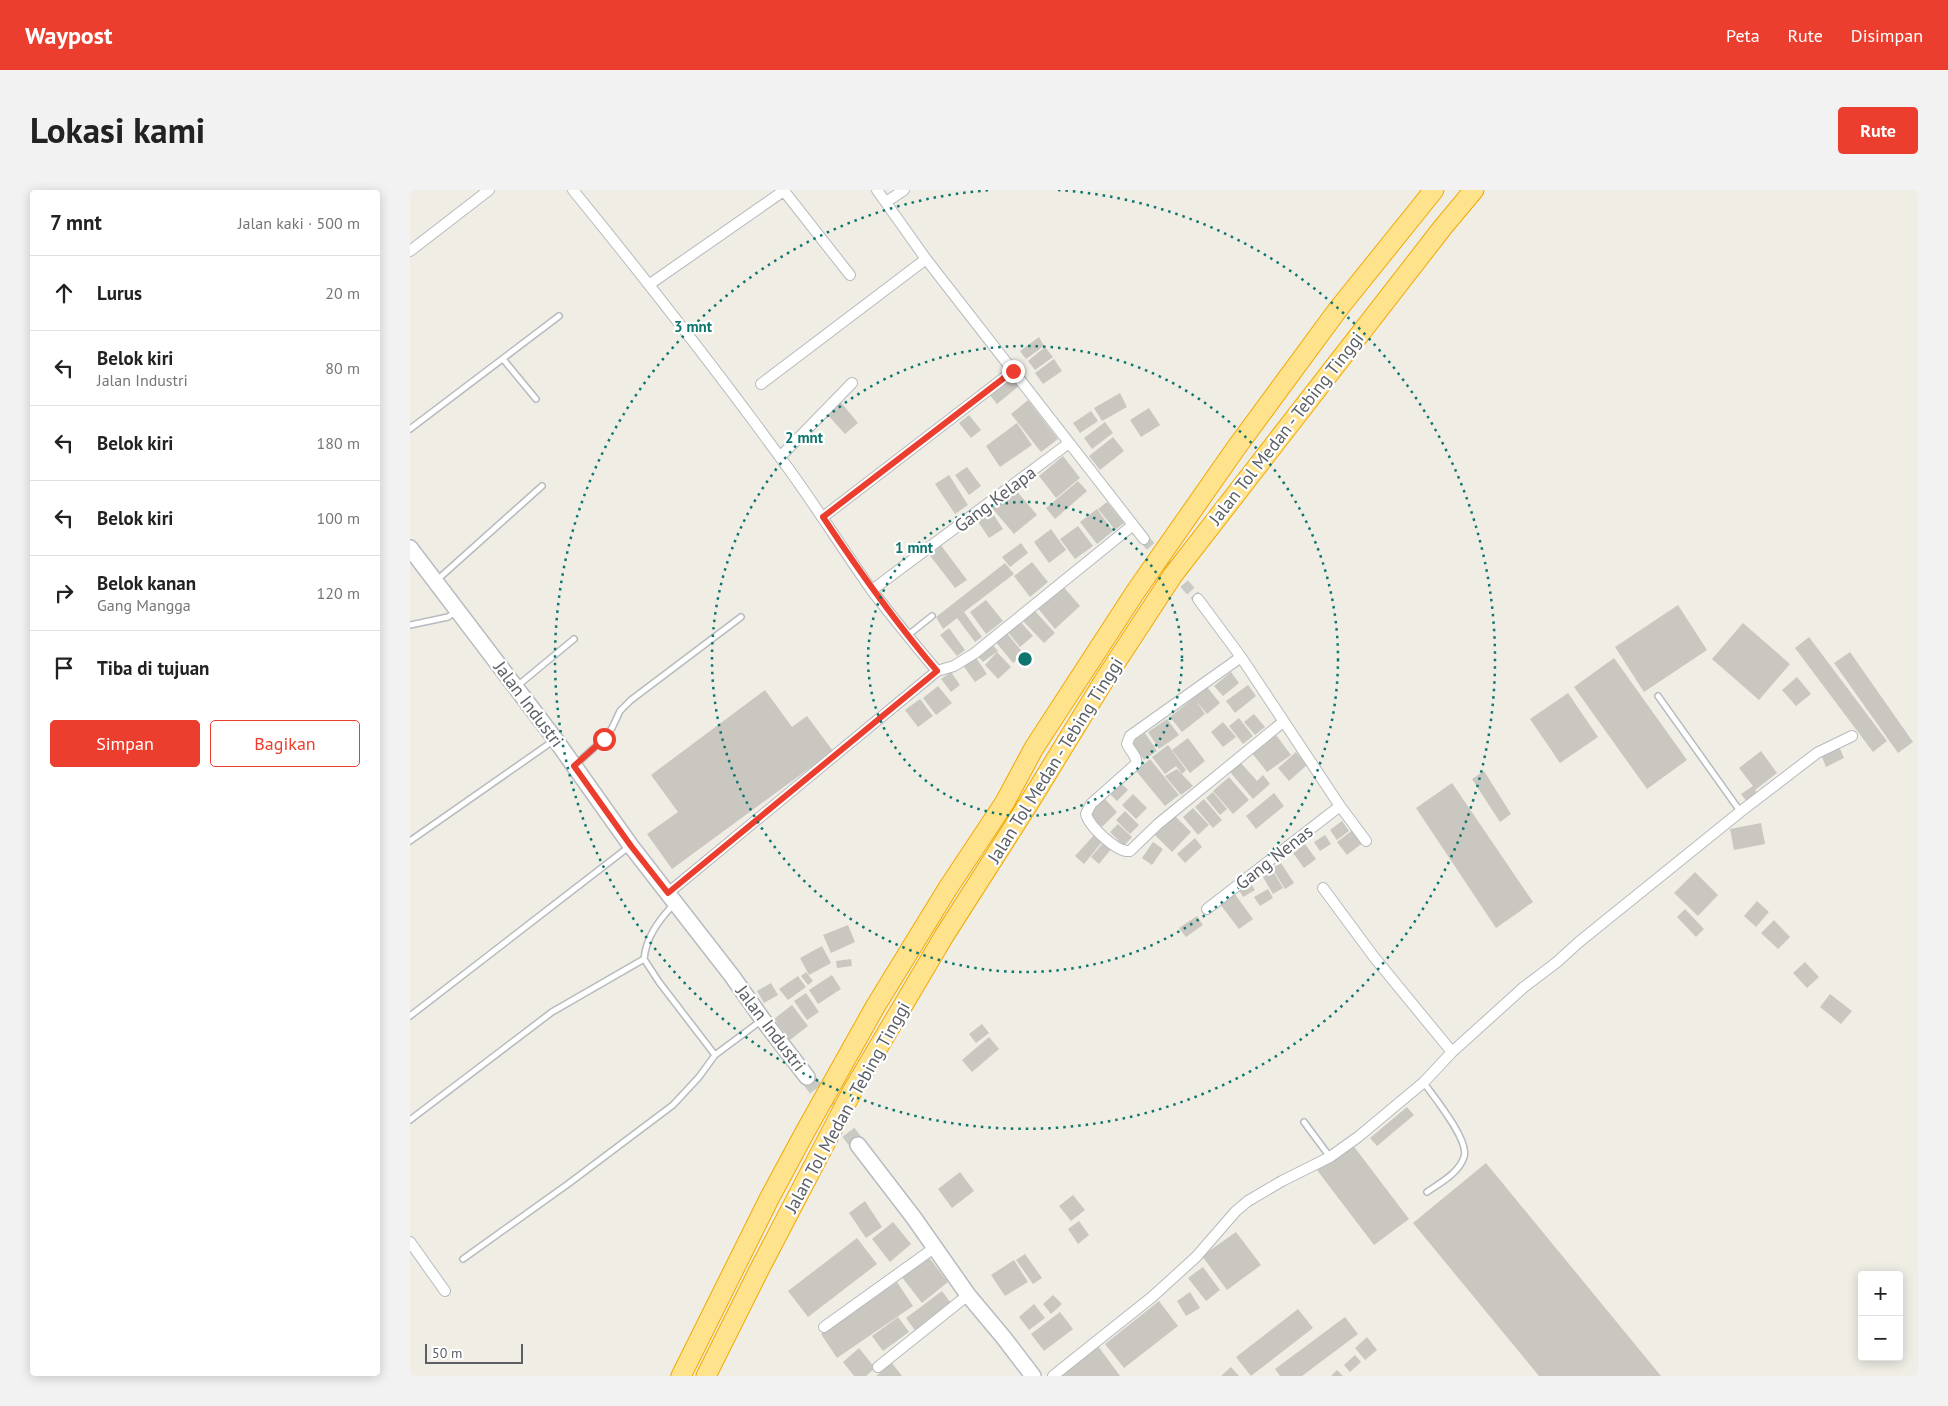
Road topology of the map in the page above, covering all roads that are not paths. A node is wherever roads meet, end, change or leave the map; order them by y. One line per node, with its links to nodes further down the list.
1 (489, 190): 9 (street)
2 (573, 190): 12 (street)
3 (785, 190): 11 (street); 12 (street)
4 (877, 190): 8 (street)
5 (904, 190): 8 (street)
6 (1434, 190): 71 (highway)
7 (1474, 190): 72 (highway, Jalan Tol Medan - Tebing Tinggi)
8 (886, 202): 10 (street)
9 (410, 251)
10 (926, 259): 15 (street); 17 (street)
11 (850, 275)
12 (650, 284): 21 (street)
13 (559, 316): 14 (lane)
14 (502, 359): 18 (lane); 19 (lane)
15 (1013, 371): 20 (street); 23 (street)
16 (852, 383): 21 (street)
17 (762, 384)
18 (536, 399)
19 (410, 429)
20 (1069, 443): 24 (street); 28 (street, Gang Kelapa)
21 (780, 456): 23 (street)
22 (542, 486): 27 (lane)
23 (823, 517): 28 (street)
24 (1133, 526): 25 (street); 37 (street)
25 (1144, 539)
26 (410, 548): 27 (street, Jalan Industri)
27 (436, 581): 30 (street, Jalan Industri)
28 (872, 590): 34 (street)
29 (1198, 599): 36 (street)
30 (457, 610): 33 (lane); 38 (street, Jalan Industri)
31 (932, 616): 34 (lane)
32 (741, 617): 43 (lane)
33 (410, 625)
34 (907, 636): 37 (street)
35 (574, 639): 38 (lane)
36 (1241, 657): 40 (street); 40 (street)
37 (937, 671): 50 (street)
38 (516, 687): 42 (street, Jalan Industri)
39 (1658, 696): 45 (lane)
40 (1283, 722): 44 (street)
41 (1852, 736): 45 (street)
42 (555, 739): 43 (street, Jalan Industri); 47 (lane)
43 (574, 766): 48 (street, Jalan Industri)
44 (1340, 806): 46 (street); 51 (street, Gang Nenas)
45 (1740, 812): 55 (street)
46 (1366, 840)
47 (410, 841)
48 (631, 846): 50 (street, Jalan Industri); 53 (lane)
49 (1323, 888): 55 (street)
50 (672, 898): 52 (lane); 54 (street, Jalan Industri)
51 (1207, 909)
52 (644, 959): 56 (lane); 59 (lane)
53 (410, 1016)
54 (763, 1020): 56 (lane); 57 (street, Jalan Industri)
55 (1452, 1052): 58 (street)
56 (715, 1056): 66 (lane)
57 (807, 1077)
58 (1424, 1082): 62 (street); 63 (lane)
59 (410, 1120)
60 (1304, 1122): 62 (lane)
61 (858, 1145): 65 (street)
62 (1330, 1157): 74 (street)
63 (1427, 1192)
64 (410, 1242): 67 (street)
65 (934, 1248): 68 (street); 69 (street)
66 (463, 1259)
67 (445, 1291)
68 (968, 1295): 70 (street); 73 (street)
69 (824, 1326)
70 (878, 1367)
71 (681, 1376)
72 (706, 1376)
73 (1033, 1376)
74 (1053, 1376)

